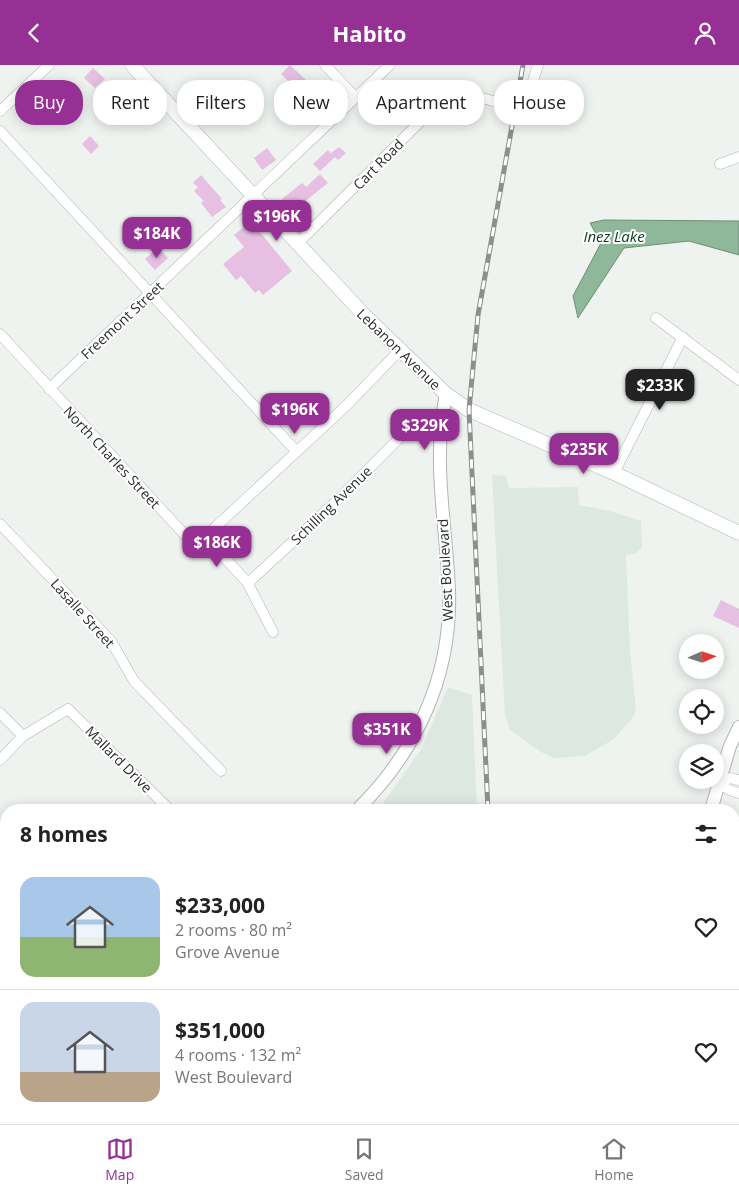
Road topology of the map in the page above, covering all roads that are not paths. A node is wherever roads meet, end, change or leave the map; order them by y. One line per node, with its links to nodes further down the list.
1 (49, 65): 7 (street)
2 (132, 65): 11 (main road, Lebanon Avenue)
3 (325, 65): 6 (street)
4 (390, 65): 6 (street, Freemont Street)
5 (538, 65): 12 (street, Cart Road)
6 (356, 98): 11 (street, Freemont Street)
7 (0, 111)
8 (0, 131): 13 (street)
9 (739, 157): 10 (street)
10 (720, 163)
11 (254, 195): 12 (main road, Lebanon Avenue); 13 (street, Freemont Street)
12 (298, 243): 17 (main road, Lebanon Avenue)
13 (150, 294): 19 (street, Freemont Street); 22 (street)
14 (656, 318): 16 (street)
15 (0, 333): 19 (street, North Charles Street)
16 (683, 337): 18 (street); 23 (street)
17 (400, 350): 20 (main road, Lebanon Avenue); 22 (street)
18 (739, 380)
19 (49, 389): 26 (street, North Charles Street)
20 (446, 394): 21 (street, West Boulevard); 23 (main road, Lebanon Avenue)
21 (440, 424): 27 (street, Schilling Avenue); 41 (street, West Boulevard)
22 (296, 451): 26 (street)
23 (614, 473): 25 (main road, Lebanon Avenue)
24 (0, 523): 34 (street, Lasalle Street)
25 (739, 533)
26 (205, 537): 27 (street)
27 (247, 582): 28 (street)
28 (273, 632)
29 (0, 713): 31 (street)
30 (739, 727): 33 (street)
31 (24, 736): 32 (street); 40 (street, Mallard Drive)
32 (0, 760)
33 (724, 766)
34 (221, 771)
35 (739, 780): 36 (street)
36 (724, 781)
37 (724, 786): 39 (street)
38 (717, 789): 42 (street)
39 (739, 793)
40 (164, 804)
41 (362, 804)
42 (713, 804)

